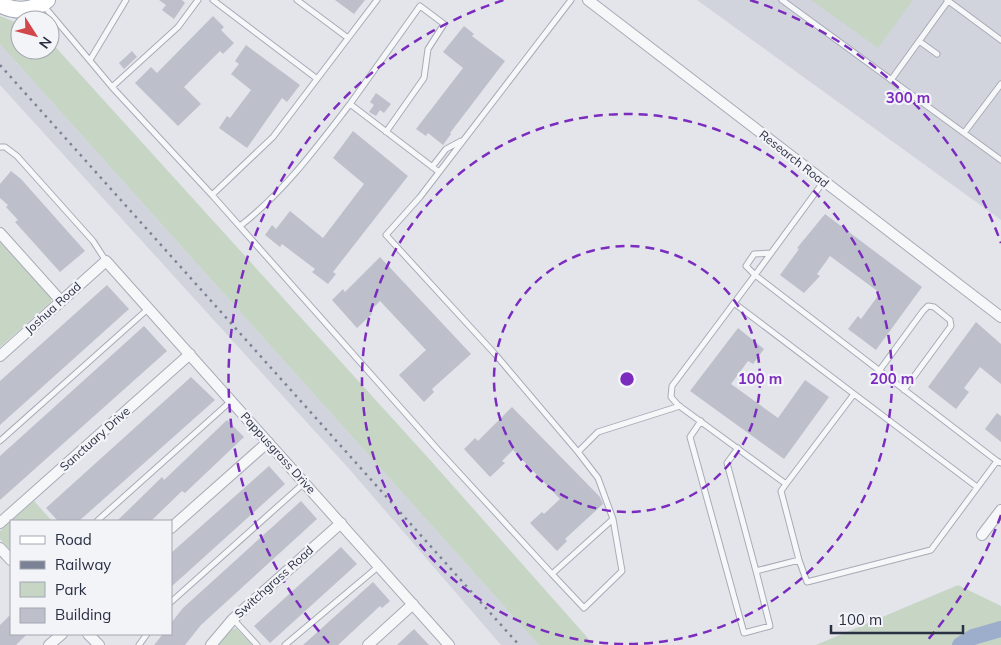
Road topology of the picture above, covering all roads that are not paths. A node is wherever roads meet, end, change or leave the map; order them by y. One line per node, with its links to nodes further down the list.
1 (126, 0): 16 (lane)
2 (198, 0): 20 (lane)
3 (213, 0): 17 (lane)
4 (297, 0): 12 (lane)
5 (377, 0): 12 (lane)
6 (571, 0): 24 (lane)
7 (588, 0): 29 (street, Research Road)
8 (782, 0): 18 (lane)
9 (947, 1): 13 (lane); 14 (lane)
10 (45, 2): 11 (main road); 16 (lane)
11 (0, 4)
12 (348, 38): 17 (lane)
13 (1001, 40)
14 (919, 41): 15 (lane); 18 (lane)
15 (937, 54)
16 (90, 60): 20 (lane)
17 (316, 78): 30 (lane)
18 (891, 80): 23 (lane)
19 (1001, 84): 23 (lane)
20 (112, 87): 30 (lane)
21 (350, 104): 22 (lane); 22 (lane); 31 (lane)
22 (386, 132): 27 (lane)
23 (964, 133): 26 (lane)
24 (464, 140): 27 (lane); 28 (lane)
25 (0, 147): 34 (lane)
26 (1001, 160)
27 (432, 167): 28 (lane)
28 (439, 172): 51 (lane)
29 (824, 181): 33 (lane); 39 (street, Research Road)
30 (212, 195): 31 (lane)
31 (240, 226): 68 (lane)
32 (0, 233): 36 (street)
33 (771, 253): 35 (lane); 35 (lane)
34 (106, 261): 36 (street, Joshua Road); 38 (street, Pappusgrass Drive)
35 (754, 275): 37 (lane); 42 (lane)
36 (61, 301): 41 (street, Joshua Road)
37 (734, 303): 44 (lane); 46 (lane)
38 (150, 308): 40 (street, Pappusgrass Drive); 48 (lane)
39 (1001, 317)
40 (190, 354): 45 (street, Pappusgrass Drive); 60 (street, Sanctuary Drive)
41 (0, 356)
42 (879, 371): 43 (lane); 43 (lane)
43 (904, 390): 52 (lane)
44 (854, 394): 54 (lane); 55 (lane)
45 (231, 401): 49 (street, Pappusgrass Drive); 58 (lane)
46 (680, 406): 47 (lane); 51 (lane)
47 (701, 421): 50 (lane); 67 (lane)
48 (0, 441)
49 (268, 442): 53 (street, Pappusgrass Drive); 61 (street)
50 (738, 448): 54 (lane); 67 (lane)
51 (578, 452): 57 (lane)
52 (999, 462): 55 (lane)
53 (304, 482): 59 (street, Pappusgrass Drive); 69 (lane)
54 (786, 484): 65 (lane)
55 (977, 487): 65 (lane)
56 (1001, 510): 62 (street)
57 (613, 519): 68 (lane); 68 (lane)
58 (98, 520)
59 (341, 523): 66 (street, Pappusgrass Drive); 71 (street, Switchgrass Road)
60 (0, 524)
61 (172, 527)
62 (982, 535)
63 (0, 548): 64 (street)
64 (10, 559)
65 (799, 560): 67 (lane)
66 (379, 566): 70 (street, Pappusgrass Drive); 78 (lane)
67 (756, 571)
68 (552, 574)
69 (172, 601)
70 (413, 604): 79 (street); 80 (street, Pappusgrass Drive)
71 (233, 619): 76 (street, Switchgrass Road); 77 (lane)
72 (61, 635): 74 (street)
73 (89, 635): 75 (street)
74 (49, 645)
75 (99, 645)
76 (211, 645)
77 (257, 645)
78 (285, 645)
79 (368, 645)
80 (449, 645)

